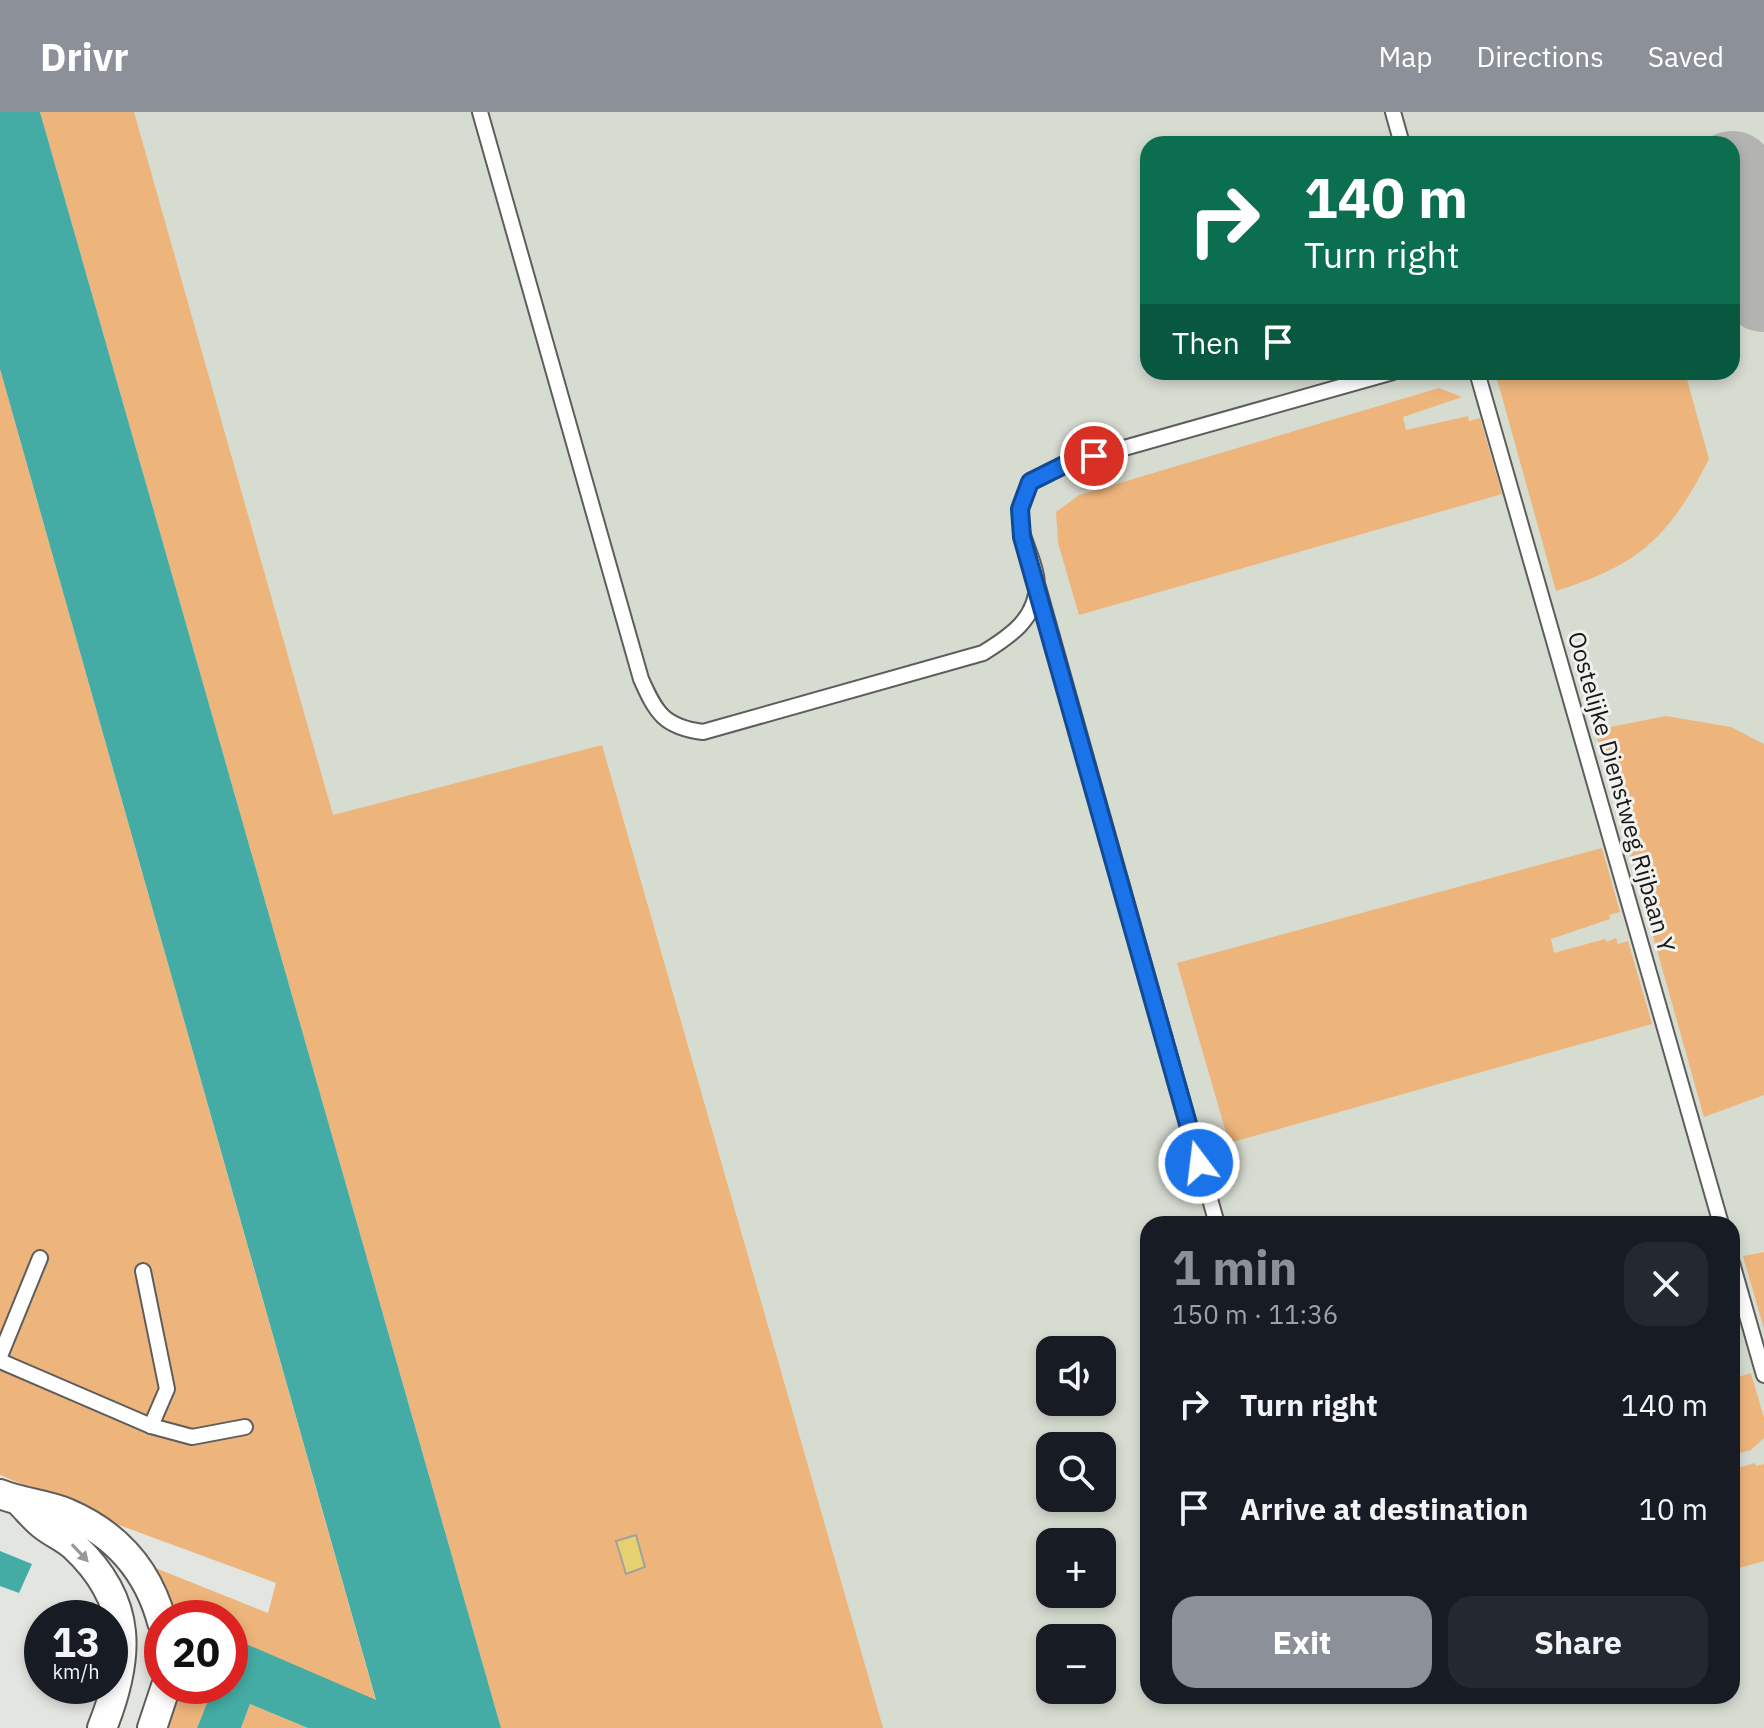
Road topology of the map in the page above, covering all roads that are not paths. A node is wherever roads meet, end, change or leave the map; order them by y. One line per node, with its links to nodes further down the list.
1 (480, 112): 6 (lane)
2 (1393, 112): 3 (lane)
3 (1400, 136)
4 (1365, 380): 6 (lane)
5 (1479, 380): 8 (lane, Oostelijke Dienstweg Rijbaan Y)
6 (1037, 583): 7 (lane)
7 (1215, 1216)
8 (1719, 1216)
9 (40, 1258): 12 (lane)
10 (143, 1271): 14 (lane)
11 (1740, 1291): 13 (lane)
12 (0, 1358): 14 (lane)
13 (1764, 1375)
14 (151, 1426): 15 (lane)
15 (245, 1427)
16 (11, 1498): 17 (street); 19 (street, one-way to 19)
17 (153, 1600)
18 (160, 1704): 20 (street)
19 (102, 1728)
20 (152, 1728)

